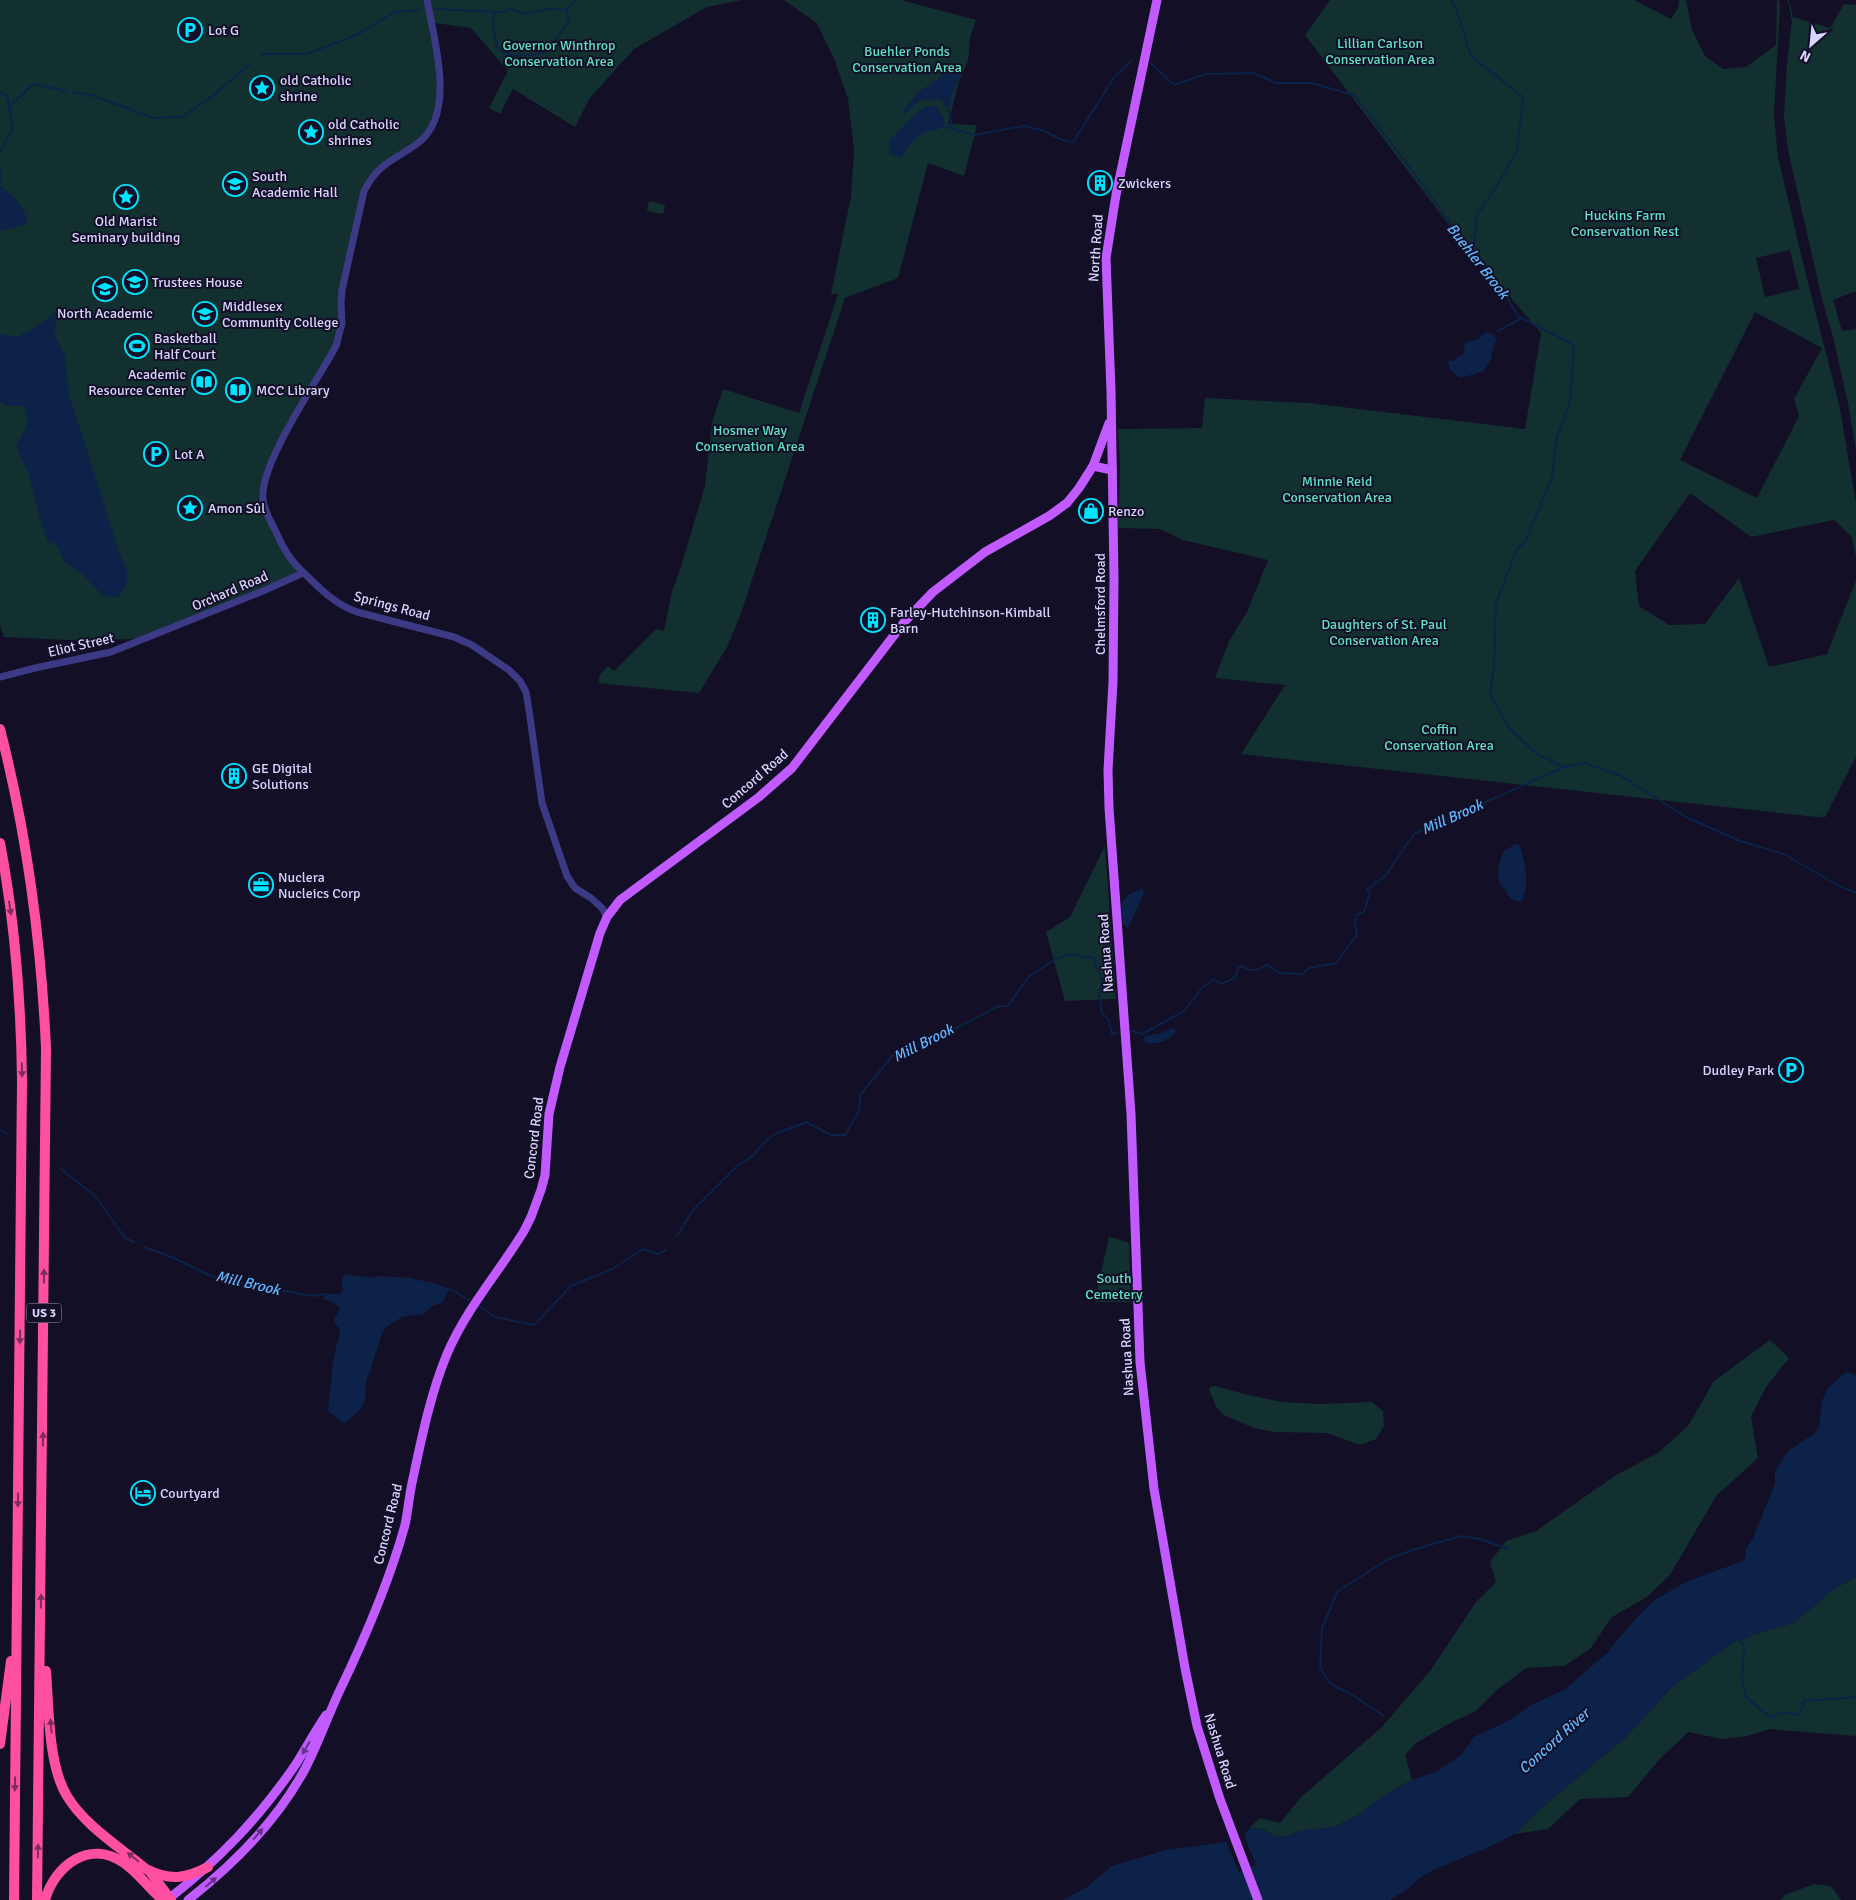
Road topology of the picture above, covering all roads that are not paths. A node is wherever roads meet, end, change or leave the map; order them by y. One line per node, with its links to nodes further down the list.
1 (427, 0): 6 (street, Springs Road)
2 (1157, 0): 3 (main road, North Road)
3 (1112, 417): 4 (main road); 5 (main road, North Road)
4 (1093, 466): 5 (main road); 12 (main road, Concord Road)
5 (1112, 470): 10 (main road, Chelmsford Road)
6 (303, 572): 7 (street, Orchard Road); 12 (street, Springs Road)
7 (166, 631): 8 (street, Eliot Street)
8 (0, 677)
9 (0, 729): 14 (highway, US 3, one-way to 9)
10 (1111, 739): 26 (main road, Nashua Road)
11 (0, 843): 13 (highway, US 3, one-way to 13)
12 (607, 917): 15 (main road, Concord Road)
13 (17, 1613): 16 (highway); 21 (highway, US 3, one-way to 21)
14 (40, 1621): 18 (highway, one-way to 14); 22 (highway, US 3, one-way to 14)
15 (332, 1707): 17 (main road, Concord Road, one-way to 17); 25 (main road, Concord Road, one-way to 15)
16 (0, 1744)
17 (208, 1867): 18 (highway); 20 (main road, Concord Road)
18 (146, 1869): 20 (highway)
19 (143, 1880): 20 (highway); 23 (highway); 24 (highway)
20 (168, 1899)
21 (14, 1900)
22 (37, 1900)
23 (45, 1900)
24 (149, 1900)
25 (188, 1900)
26 (1258, 1900)

